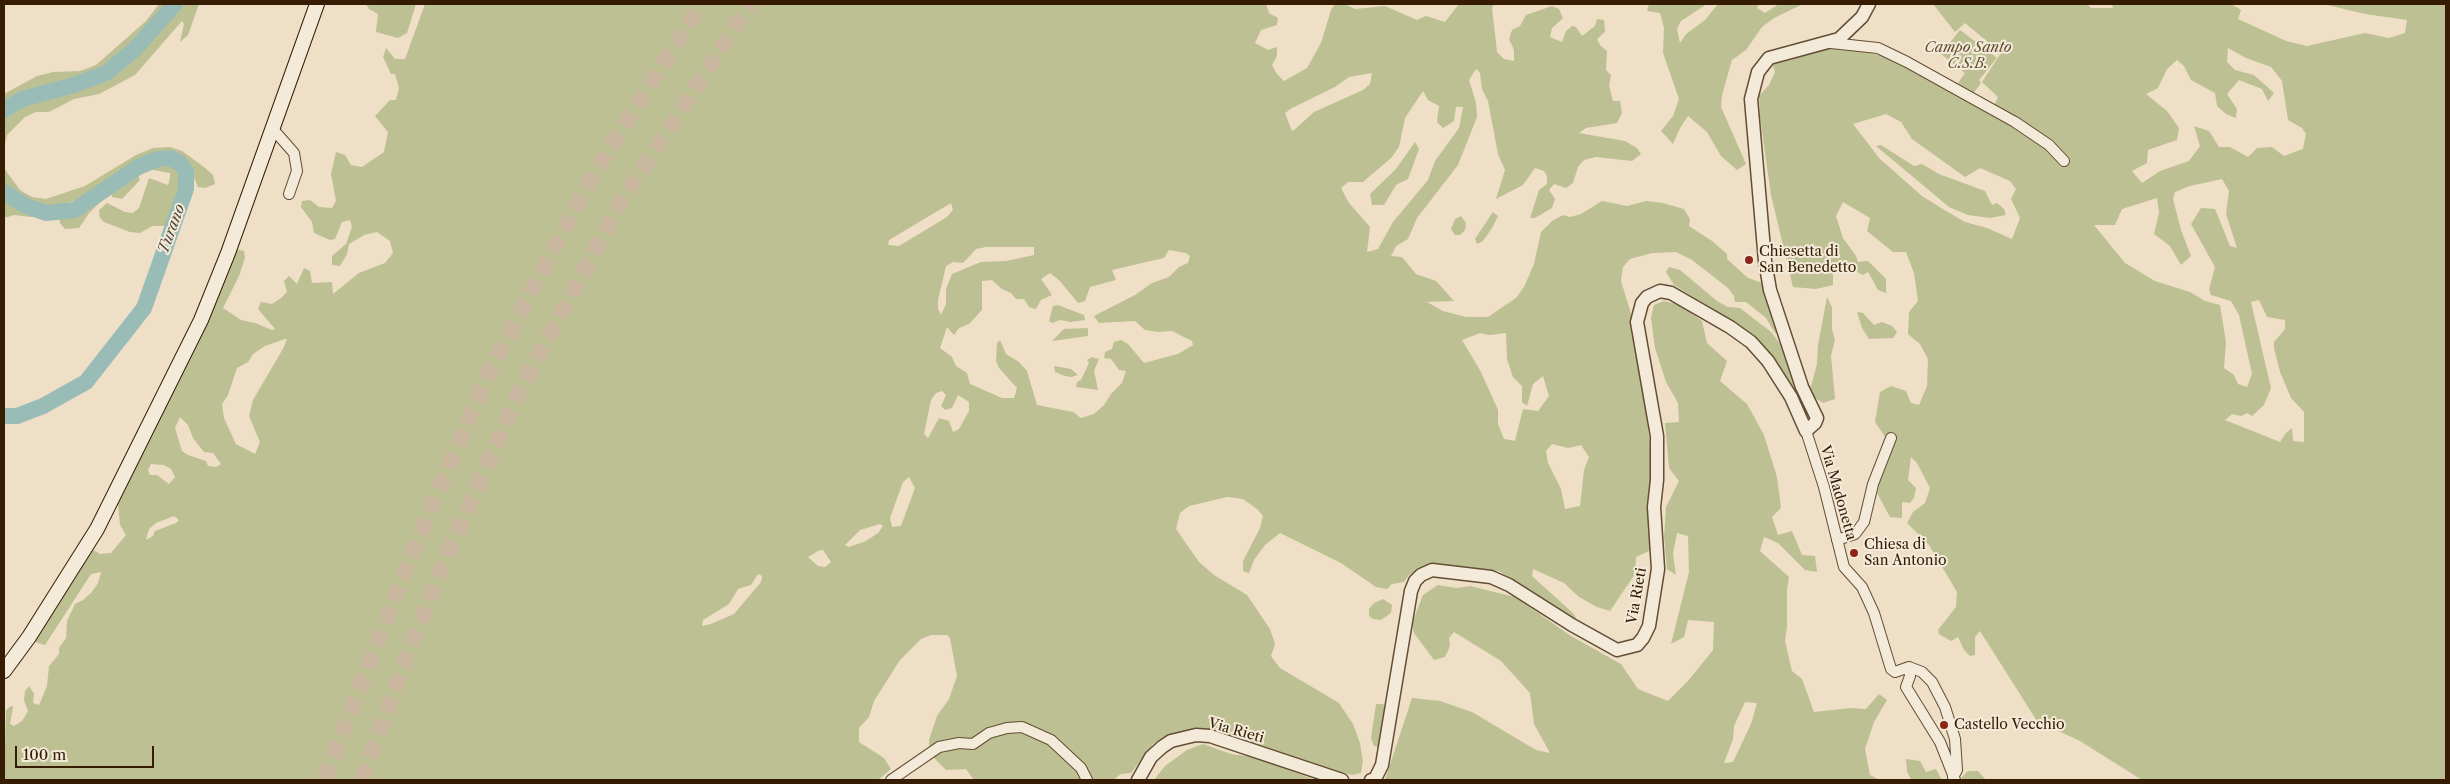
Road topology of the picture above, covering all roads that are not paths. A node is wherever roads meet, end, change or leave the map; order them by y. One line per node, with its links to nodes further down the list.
1 (317, 4): 4 (main road)
2 (1869, 4): 3 (street)
3 (1825, 42): 5 (street); 7 (street)
4 (272, 128): 6 (street); 11 (main road)
5 (2064, 161)
6 (289, 194)
7 (1806, 431): 9 (street, Via Madonetta); 17 (street, Via Rieti)
8 (1891, 438): 9 (street)
9 (1837, 540): 10 (street, Via Madonetta)
10 (1909, 667): 12 (street); 12 (street)
11 (4, 671)
12 (1954, 779)
13 (890, 780): 14 (street)
14 (1087, 780)
15 (1138, 780): 16 (street, Via Rieti)
16 (1342, 780)
17 (1371, 780)

